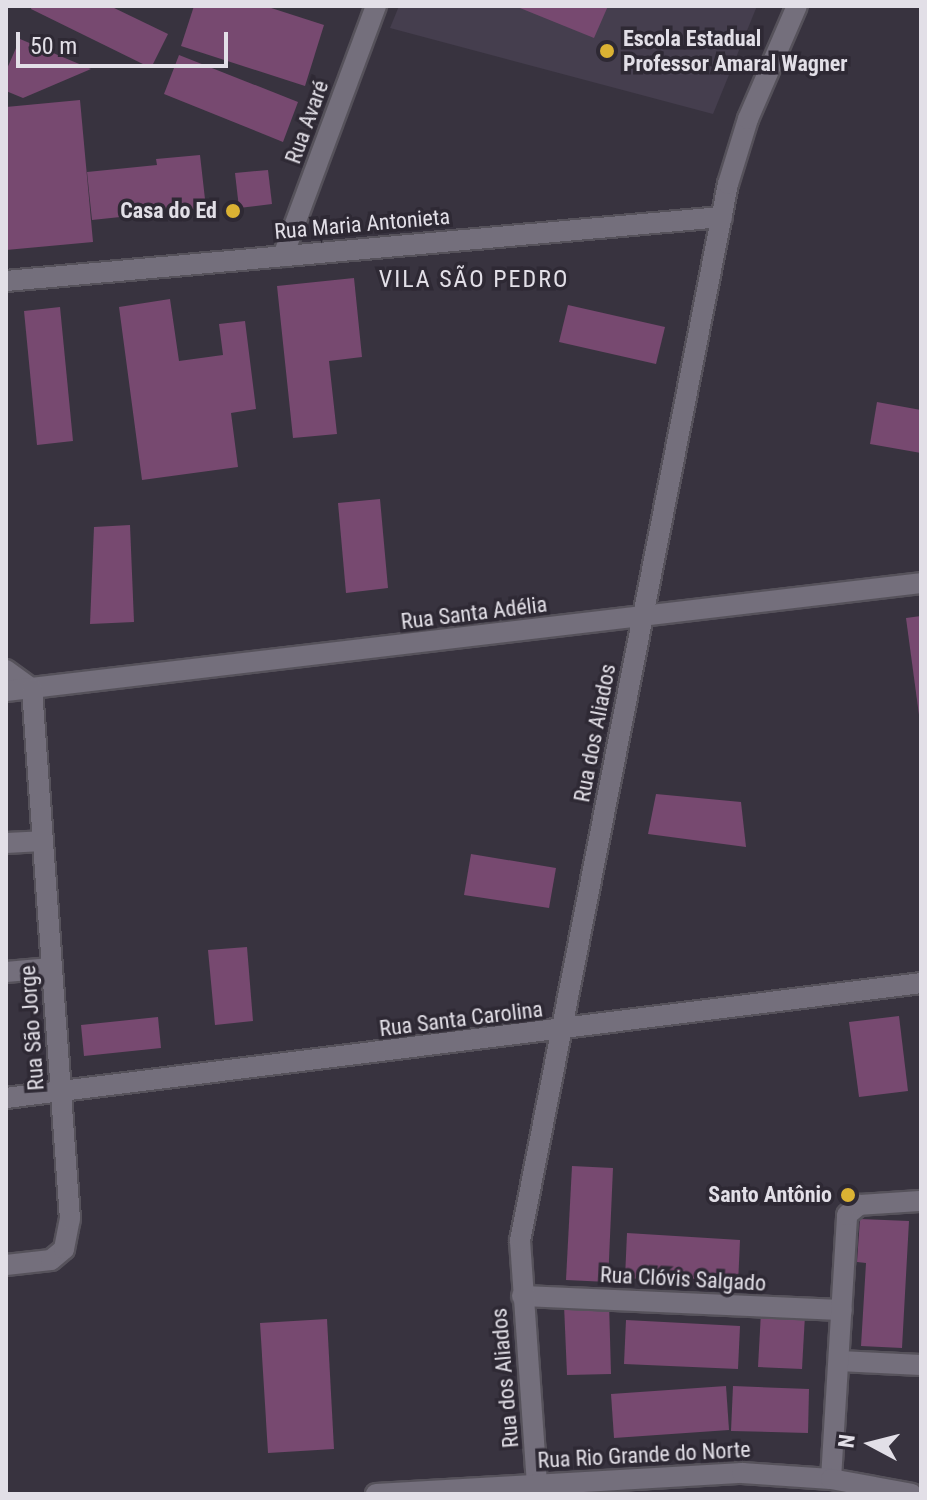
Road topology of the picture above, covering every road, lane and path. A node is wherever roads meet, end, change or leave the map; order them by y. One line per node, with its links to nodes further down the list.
1 (376, 6): 4 (street, Rua Avaré)
2 (797, 6): 3 (street, Rua dos Aliados)
3 (722, 217): 4 (street, Rua Maria Antonieta); 7 (street, Rua dos Aliados)
4 (283, 256): 5 (street, Rua Maria Antonieta)
5 (6, 281)
6 (921, 583): 7 (street, Rua Santa Adélia)
7 (643, 617): 9 (street, Rua Santa Adélia); 16 (street, Rua dos Aliados)
8 (6, 670): 9 (street)
9 (32, 689): 10 (street, Rua Santa Adélia); 11 (street, Rua São Jorge)
10 (6, 691)
11 (42, 841): 12 (street); 13 (street, Rua São Jorge)
12 (6, 843)
13 (51, 968): 14 (street); 17 (street, Rua São Jorge)
14 (6, 972)
15 (921, 983): 16 (street, Rua Santa Carolina)
16 (559, 1031): 17 (street, Rua Santa Carolina); 21 (street, Rua dos Aliados)
17 (61, 1093): 18 (street, Rua Santa Carolina); 20 (street, Rua São Jorge)
18 (6, 1098)
19 (921, 1201): 22 (street)
20 (6, 1265)
21 (522, 1296): 22 (street, Rua Clóvis Salgado); 26 (street, Rua dos Aliados)
22 (842, 1310): 23 (street)
23 (839, 1361): 24 (street); 25 (street)
24 (921, 1365)
25 (831, 1479): 26 (street, Rua Rio Grande do Norte); 29 (street, Rua Rio Grande do Norte)
26 (537, 1484): 27 (street, Rua Rio Grande do Norte)
27 (495, 1490): 28 (street, Rua Rio Grande do Norte)
28 (376, 1494)
29 (912, 1494)

